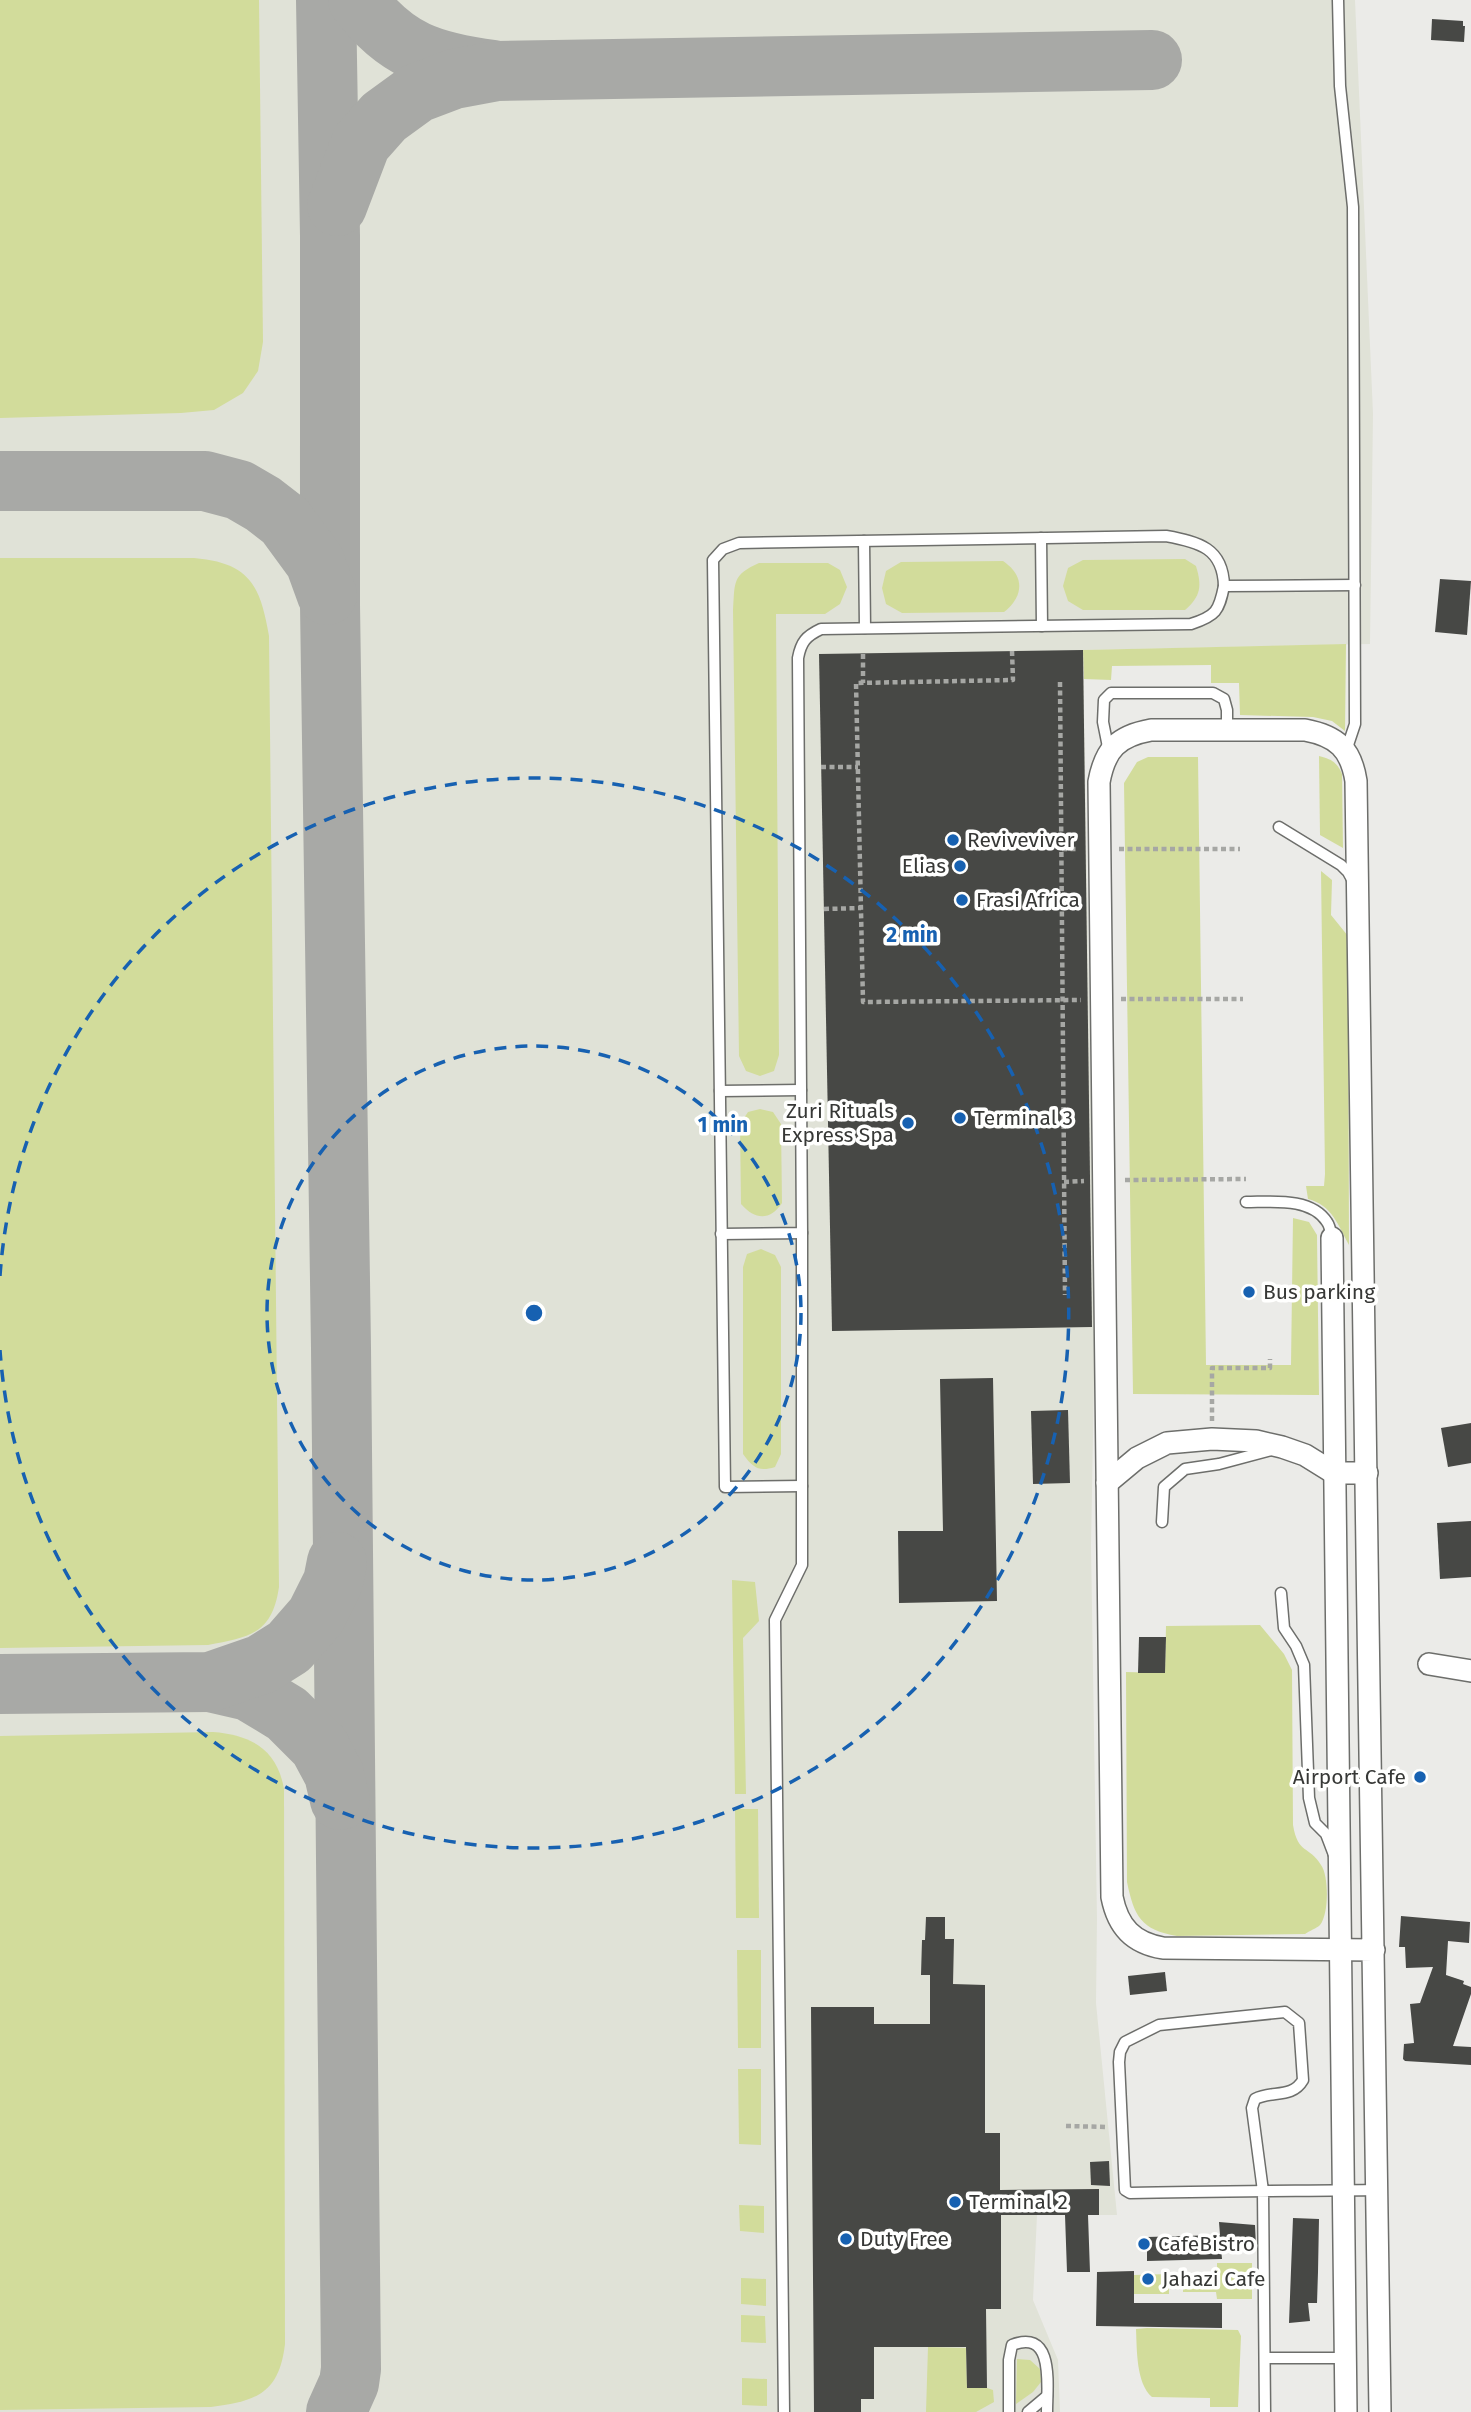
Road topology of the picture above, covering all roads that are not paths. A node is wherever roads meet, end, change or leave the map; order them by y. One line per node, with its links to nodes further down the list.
1 (1338, 0): 4 (lane)
2 (1041, 538): 3 (lane); 5 (lane); 6 (lane)
3 (863, 541): 7 (lane); 14 (lane)
4 (1355, 585): 5 (lane); 10 (lane)
5 (1224, 586): 6 (lane)
6 (1042, 626): 7 (lane)
7 (865, 628): 13 (lane)
8 (1227, 730): 9 (street); 9 (lane); 10 (street)
9 (1109, 751): 22 (street)
10 (1346, 751): 12 (street)
11 (1279, 827): 12 (lane)
12 (1358, 900): 21 (street)
13 (801, 1090): 14 (lane); 16 (lane)
14 (720, 1091): 17 (lane)
15 (1246, 1202): 18 (lane)
16 (802, 1233): 17 (lane); 23 (lane)
17 (721, 1234): 23 (lane)
18 (1332, 1238): 20 (street)
19 (1282, 1447): 20 (street); 22 (street); 24 (lane)
20 (1334, 1473): 21 (street); 28 (street)
21 (1367, 1473): 30 (street)
22 (1107, 1483): 29 (street)
23 (802, 1486): 37 (lane)
24 (1162, 1522)
25 (1281, 1594): 28 (lane)
26 (1430, 1664): 27 (street)
27 (1471, 1671)
28 (1338, 1868): 29 (street)
29 (1339, 1950): 30 (street); 31 (street)
30 (1374, 1950): 32 (street)
31 (1343, 2190): 32 (lane); 33 (lane); 35 (street)
32 (1378, 2190): 43 (street)
33 (1263, 2191): 33 (lane); 34 (lane)
34 (1265, 2358): 35 (lane); 41 (lane)
35 (1345, 2358): 42 (street)
36 (1047, 2396): 38 (lane); 39 (lane); 40 (lane)
37 (784, 2412)
38 (1009, 2412)
39 (1028, 2412)
40 (1047, 2412)
41 (1265, 2412)
42 (1346, 2412)
43 (1380, 2412)

